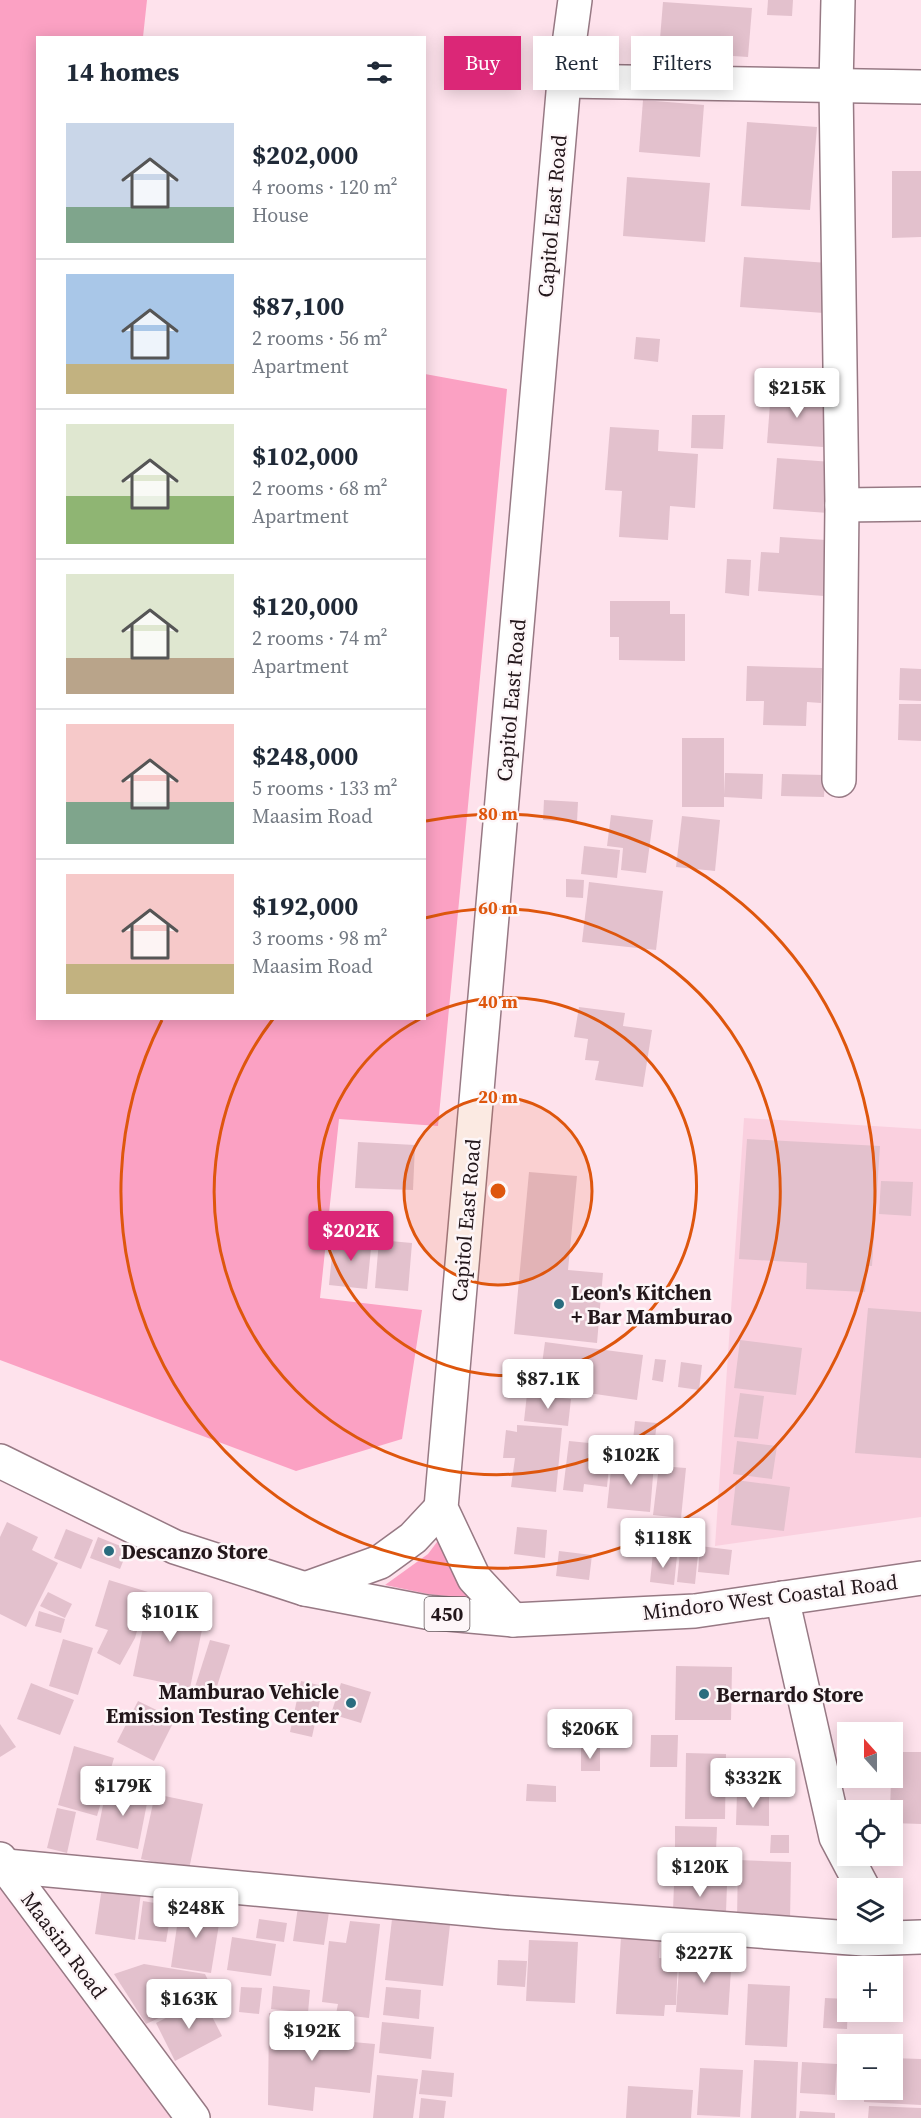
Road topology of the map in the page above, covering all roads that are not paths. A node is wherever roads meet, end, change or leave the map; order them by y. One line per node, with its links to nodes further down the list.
1 (575, 0): 3 (street, Capitol East Road)
2 (838, 0): 5 (street)
3 (570, 36)
4 (619, 82): 5 (street)
5 (836, 86): 6 (street); 9 (street)
6 (921, 87)
7 (563, 90): 12 (street, Capitol East Road)
8 (921, 504): 9 (street)
9 (842, 506): 10 (street)
10 (839, 780)
11 (0, 1461): 14 (street, Mindoro West Coastal Road / 450)
12 (441, 1508): 14 (street); 16 (street)
13 (921, 1578): 15 (street, Mindoro West Coastal Road / 450)
14 (305, 1590): 16 (street, Mindoro West Coastal Road / 450)
15 (782, 1598): 16 (street, Mindoro West Coastal Road / 450); 18 (street)
16 (513, 1620)
17 (3, 1862): 19 (street); 20 (street, Maasim Road)
18 (858, 1878)
19 (837, 1937)
20 (193, 2118)

